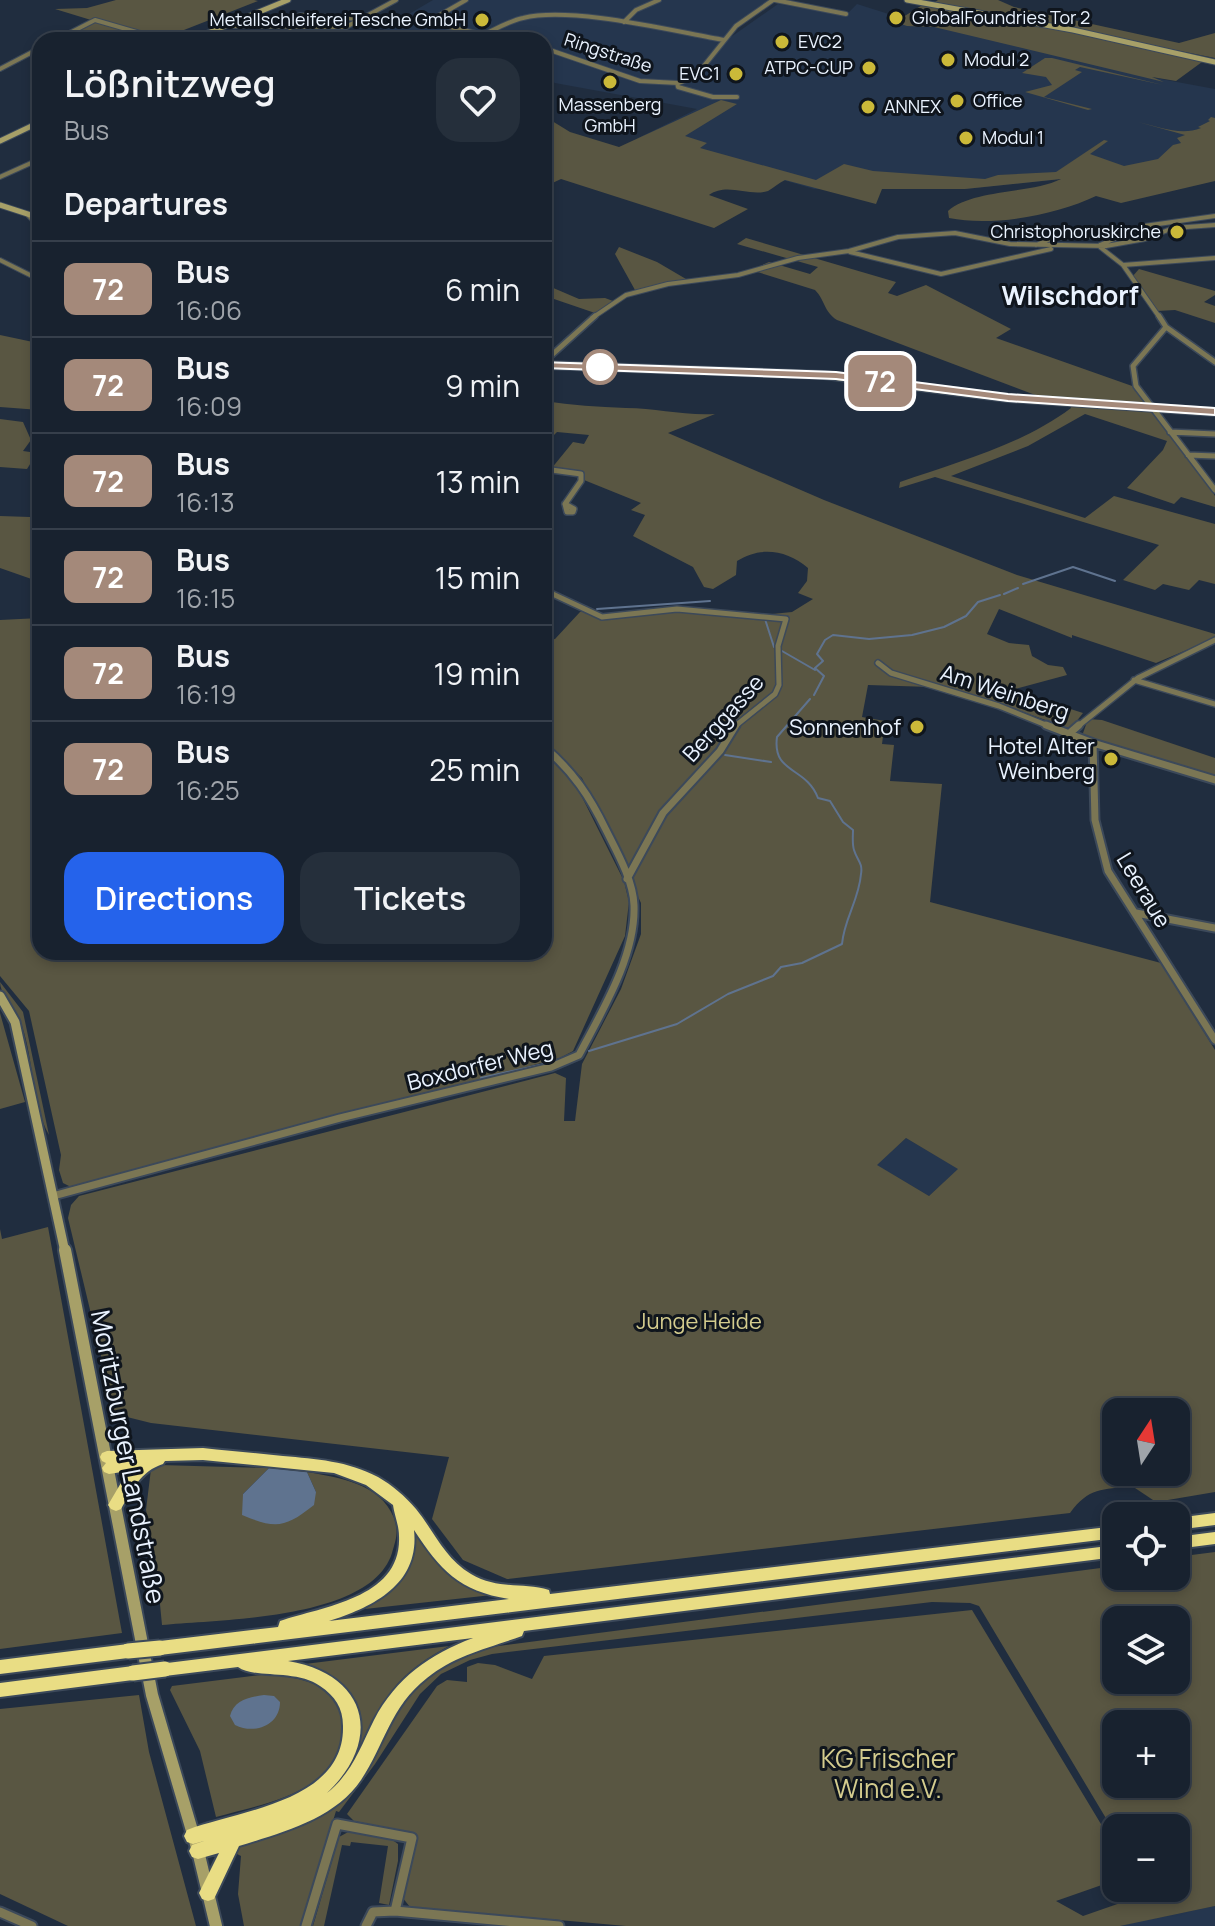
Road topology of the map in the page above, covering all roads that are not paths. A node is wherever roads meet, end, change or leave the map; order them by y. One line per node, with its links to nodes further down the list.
1 (288, 0): 13 (main road)
2 (396, 0): 9 (street)
3 (466, 0): 18 (street)
4 (659, 0): 12 (street)
5 (774, 0): 8 (street); 20 (street, Ringstraße)
6 (907, 0): 23 (main road)
7 (919, 0): 23 (main road)
8 (846, 14)
9 (361, 19): 11 (street); 14 (street)
10 (280, 20): 11 (street)
11 (293, 21): 14 (street)
12 (624, 22): 19 (street); 20 (street)
13 (223, 26): 14 (street); 17 (main road)
14 (290, 28)
15 (72, 32): 16 (street)
16 (136, 32)
17 (209, 32)
18 (470, 32)
19 (490, 32)
20 (724, 40): 25 (street, Ringstraße)
21 (552, 51): 25 (street, Ringstraße)
22 (32, 52): 24 (street)
23 (1215, 61)
24 (0, 69)
25 (677, 83): 26 (street)
26 (737, 97)
27 (32, 126): 28 (main road)
28 (0, 141)
29 (32, 163): 30 (street)
30 (0, 177)
31 (0, 205): 32 (main road)
32 (27, 214): 33 (main road); 35 (street)
33 (32, 216)
34 (1215, 216): 38 (street)
35 (32, 220)
36 (1215, 225): 39 (street)
37 (1095, 235): 38 (street); 39 (street); 41 (street)
38 (1116, 235): 39 (street)
39 (1100, 244): 42 (street); 47 (street)
40 (1017, 245): 41 (street); 43 (street); 44 (street)
41 (1036, 245): 42 (street)
42 (1065, 246): 44 (street)
43 (849, 251): 44 (street); 52 (street)
44 (1033, 254)
45 (1215, 258): 48 (street)
46 (0, 260): 49 (street)
47 (1123, 265): 48 (street); 50 (street)
48 (1136, 265): 50 (street)
49 (32, 276)
50 (1130, 276): 51 (street)
51 (1166, 327): 53 (street); 55 (street)
52 (552, 356)
53 (1215, 362)
54 (552, 363): 55 (main road)
55 (1154, 408): 56 (main road); 57 (street)
56 (1215, 412)
57 (1170, 432): 58 (street); 59 (street)
58 (1215, 434)
59 (1188, 455): 60 (street); 62 (street)
60 (1215, 456)
61 (552, 470): 63 (street)
62 (1215, 490)
63 (565, 504)
64 (552, 594): 73 (street, Berggasse)
65 (1215, 640): 67 (street)
66 (878, 663): 69 (street, Am Weinberg)
67 (1134, 680): 68 (street); 69 (street)
68 (1215, 704)
69 (1071, 732): 70 (street, Am Weinberg)
70 (1093, 743): 72 (street, Am Weinberg); 74 (street, Leeraue)
71 (552, 755): 73 (street, Boxdorfer Weg)
72 (1215, 780)
73 (627, 879): 78 (street, Boxdorfer Weg)
74 (1136, 913): 75 (street); 77 (street, Leeraue)
75 (1215, 928)
76 (0, 996): 78 (main road, Moritzburger Landstraße)
77 (1215, 1040)
78 (53, 1196): 81 (main road, Moritzburger Landstraße)
79 (229, 1458): 80 (highway); 81 (highway); 82 (highway)
80 (152, 1461): 81 (highway); 83 (highway)
81 (108, 1463): 83 (main road, Moritzburger Landstraße)
82 (398, 1499): 90 (highway); 92 (highway)
83 (116, 1505): 97 (main road, Moritzburger Landstraße)
84 (1215, 1519): 85 (highway)
85 (1190, 1522)
86 (1102, 1534): 90 (highway)
87 (1215, 1538): 88 (highway)
88 (1190, 1541)
89 (1102, 1553): 91 (highway)
90 (571, 1597): 92 (highway)
91 (558, 1620): 93 (highway); 96 (highway)
92 (241, 1638): 94 (highway, bridge)
93 (218, 1662): 95 (highway, bridge); 97 (highway)
94 (0, 1667)
95 (0, 1690)
96 (234, 1839): 97 (highway); 98 (highway)
97 (196, 1843): 98 (main road, Moritzburger Landstraße)
98 (208, 1893): 103 (main road, Moritzburger Landstraße)
99 (395, 1911): 101 (street); 104 (street); 105 (street)
100 (0, 1912): 102 (street)
101 (513, 1923): 106 (street)
102 (32, 1926)
103 (216, 1926)
104 (306, 1926)
105 (366, 1926)
106 (559, 1926)

